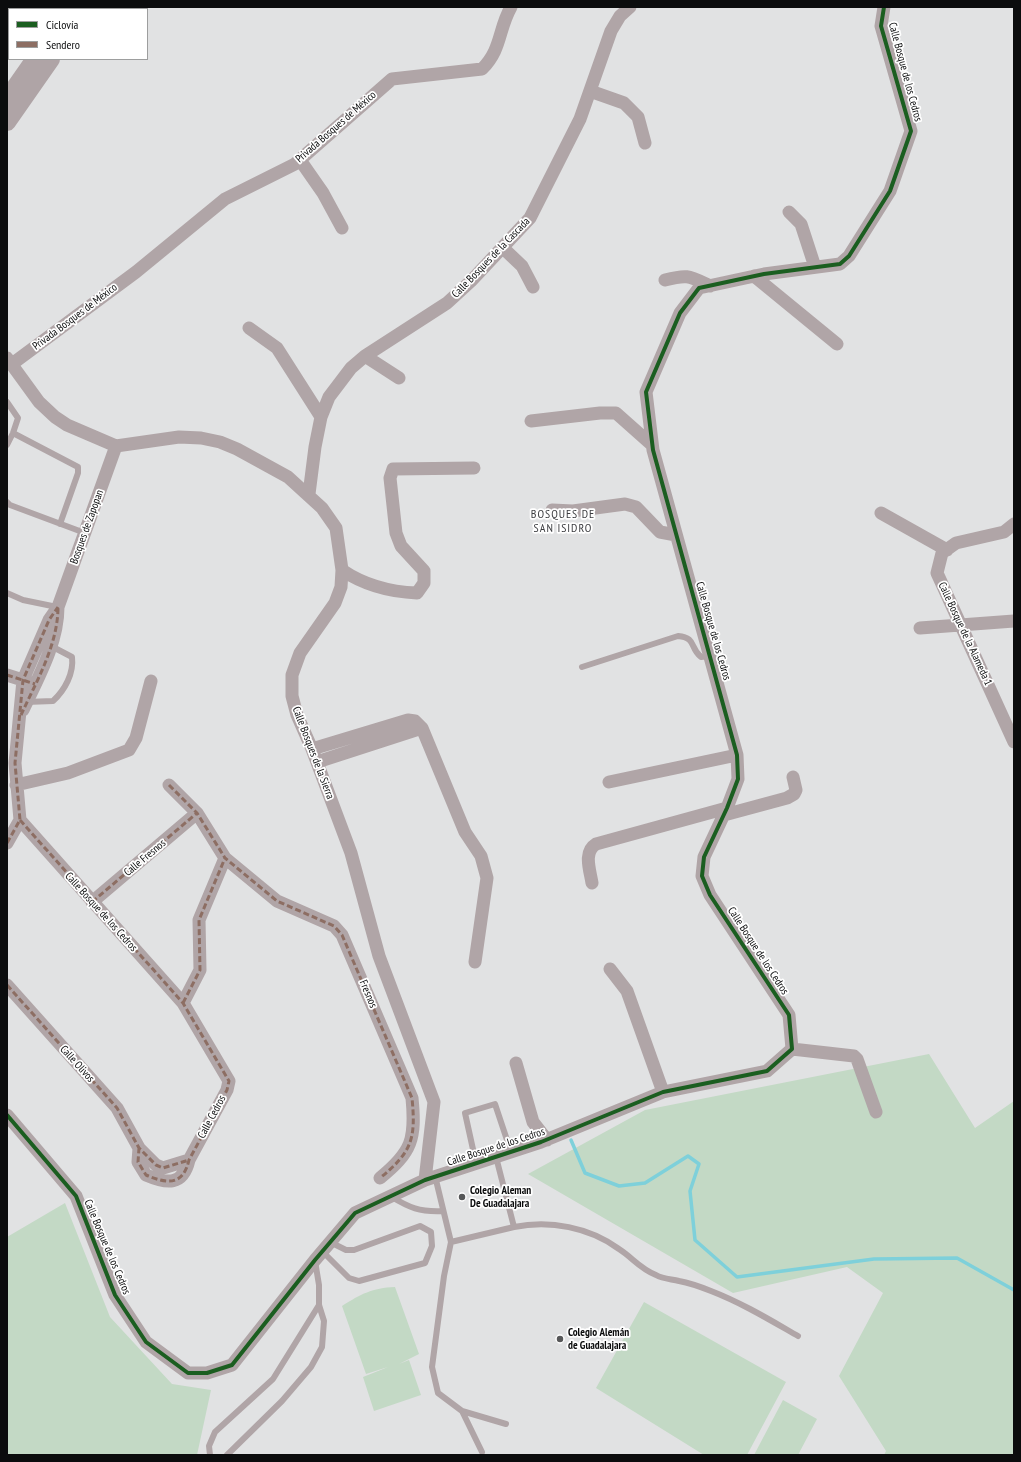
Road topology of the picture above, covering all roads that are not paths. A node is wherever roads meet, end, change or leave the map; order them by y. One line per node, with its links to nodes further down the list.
1 (511, 7): 10 (street, Privada Bosques de México)
2 (630, 7): 6 (street, Calle Bosques de la Cascada)
3 (884, 7): 14 (street, Calle Bosque de los Cedros)
4 (34, 60): 7 (main road)
5 (50, 60): 8 (main road)
6 (590, 91): 9 (street); 13 (street, Calle Bosques de la Cascada)
7 (7, 99)
8 (7, 122)
9 (645, 142)
10 (300, 160): 12 (street); 22 (street, Privada Bosques de México)
11 (789, 212): 14 (street)
12 (342, 228)
13 (502, 247): 17 (street); 21 (street, Calle Bosques de la Cascada)
14 (815, 267): 15 (street, Calle Bosque de los Cedros)
15 (754, 276): 18 (street, Calle Bosque de los Cedros); 20 (street)
16 (665, 280): 18 (street)
17 (533, 286)
18 (710, 286): 28 (street, Calle Bosque de los Cedros)
19 (249, 328): 25 (street)
20 (838, 344)
21 (365, 356): 23 (street); 25 (street, Calle Bosques de la Cascada)
22 (9, 361): 30 (street, Calle Bosques de la Sierra)
23 (399, 378)
24 (7, 402): 27 (lane)
25 (321, 417): 32 (street, Calle Bosques de la Cascada)
26 (531, 421): 28 (street)
27 (14, 433): 29 (lane); 36 (lane)
28 (652, 444): 39 (street, Calle Bosque de los Cedros)
29 (7, 445)
30 (116, 446): 32 (street, Calle Bosques de la Sierra); 38 (street, Bosques de Zapopan)
31 (474, 468): 41 (street)
32 (309, 494): 41 (street, Calle Bosques de la Sierra)
33 (7, 502): 36 (lane)
34 (552, 510): 39 (street)
35 (881, 513): 40 (street)
36 (60, 524): 38 (lane)
37 (1014, 524): 40 (street)
38 (85, 533): 43 (street, Bosques de Zapopan)
39 (676, 535): 48 (street, Calle Bosque de los Cedros)
40 (947, 550): 45 (street, Calle Bosque de la Alameda 1)
41 (342, 570): 55 (street, Calle Bosques de la Sierra)
42 (7, 593): 43 (lane)
43 (58, 607): 47 (street, Bosques de Zapopan); 52 (street, Bosques de Zapopan)
44 (1014, 621): 45 (street)
45 (961, 625): 46 (street); 54 (street, Calle Bosque de la Alameda 1)
46 (920, 628)
47 (51, 646): 52 (street, Bosques de Zapopan); 53 (lane)
48 (710, 656): 49 (lane); 56 (street, Calle Bosque de los Cedros)
49 (582, 667)
50 (7, 674): 52 (street)
51 (151, 681): 59 (street)
52 (29, 682): 53 (street, Bosques de Zapopan)
53 (23, 702): 59 (street, Bosques de Zapopan)
54 (1014, 742)
55 (315, 755): 68 (street); 83 (street, Calle Bosques de la Sierra)
56 (737, 755): 58 (street); 61 (street, Calle Bosque de los Cedros)
57 (793, 776): 61 (street)
58 (609, 782)
59 (16, 785): 63 (street, Bosques de Zapopan)
60 (169, 786): 62 (street, Fresnos)
61 (726, 812): 66 (street); 72 (street, Calle Bosque de los Cedros)
62 (198, 813): 65 (street, Fresnos); 67 (street, Calle Fresnos)
63 (20, 820): 64 (street); 67 (street, Calle Bosque de los Cedros)
64 (7, 843)
65 (225, 858): 71 (street); 82 (street, Fresnos)
66 (592, 883)
67 (92, 902): 71 (street, Calle Bosque de los Cedros)
68 (475, 962)
69 (610, 969): 74 (street)
70 (7, 985): 78 (street, Calle Olivos)
71 (183, 1003): 78 (street, Calle Cedros)
72 (792, 1049): 74 (street, Calle Bosque de los Cedros); 75 (street)
73 (516, 1063): 77 (street)
74 (663, 1092): 77 (street, Calle Bosque de los Cedros)
75 (876, 1112)
76 (7, 1115): 88 (street, Calle Bosque de los Cedros)
77 (547, 1140): 79 (street, Calle Bosque de los Cedros)
78 (139, 1148)
79 (511, 1152): 80 (street, Calle Bosque de los Cedros); 81 (lane)
80 (496, 1157): 81 (street, Calle Bosque de los Cedros); 86 (lane)
81 (476, 1163): 83 (street, Calle Bosque de los Cedros)
82 (380, 1178)
83 (430, 1178): 84 (street, Calle Bosque de los Cedros); 85 (lane)
84 (390, 1196): 85 (lane); 88 (street, Calle Bosque de los Cedros)
85 (443, 1211): 87 (lane)
86 (514, 1227): 87 (lane); 90 (lane)
87 (451, 1242): 91 (lane)
88 (322, 1251): 88 (lane); 89 (lane)
89 (319, 1306): 94 (lane); 95 (lane)
90 (798, 1336)
91 (462, 1411): 92 (lane); 93 (lane)
92 (506, 1424)
93 (482, 1452)
94 (210, 1455)
95 (227, 1455)

